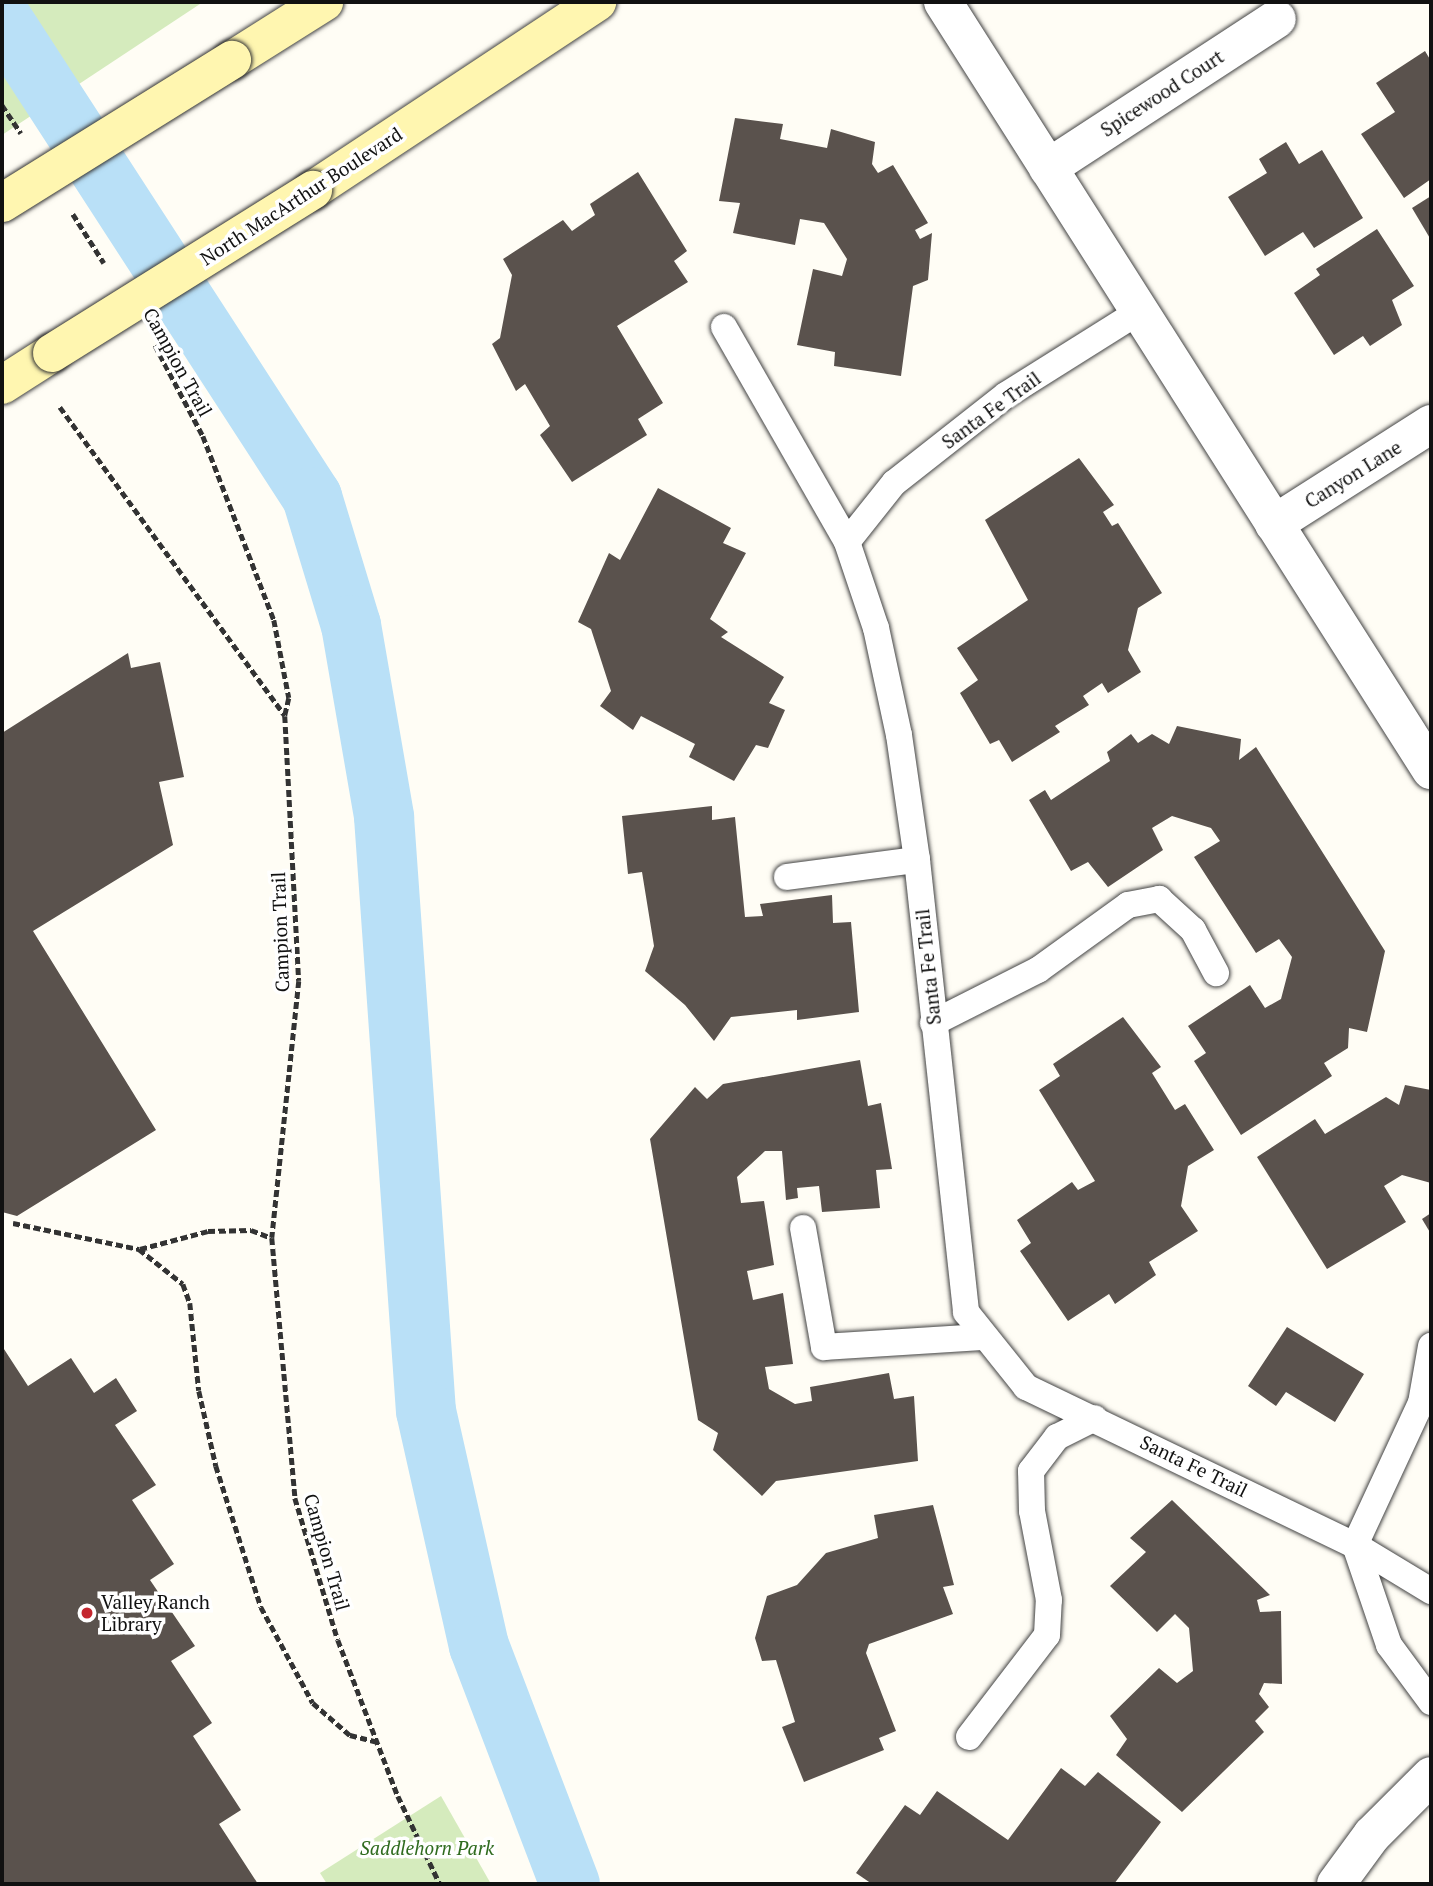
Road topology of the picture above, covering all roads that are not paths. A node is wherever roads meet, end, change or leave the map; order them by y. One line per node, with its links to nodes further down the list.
1 (324, 2): 6 (main road, bridge)
2 (597, 2): 9 (main road, North MacArthur Boulevard, bridge)
3 (943, 2): 5 (street)
4 (1277, 19): 5 (street, Spicewood Court)
5 (1048, 168): 7 (street)
6 (2, 204)
7 (1140, 311): 11 (street); 12 (lane, Santa Fe Trail)
8 (724, 327): 12 (lane)
9 (2, 385)
10 (1431, 424): 11 (street, Canyon Lane)
11 (1274, 523): 13 (street)
12 (847, 542): 14 (lane, Santa Fe Trail)
13 (1431, 770)
14 (917, 860): 15 (lane); 17 (lane, Santa Fe Trail)
15 (787, 877)
16 (1216, 973): 17 (lane)
17 (933, 1023): 19 (lane, Santa Fe Trail)
18 (803, 1227): 19 (lane)
19 (985, 1337): 21 (lane, Santa Fe Trail)
20 (1431, 1346): 22 (lane)
21 (1095, 1418): 22 (lane, Santa Fe Trail); 25 (lane)
22 (1355, 1545): 23 (lane, Santa Fe Trail); 24 (lane)
23 (1431, 1591)
24 (1431, 1702)
25 (969, 1737)
26 (1431, 1776): 27 (street)
27 (1336, 1884)

